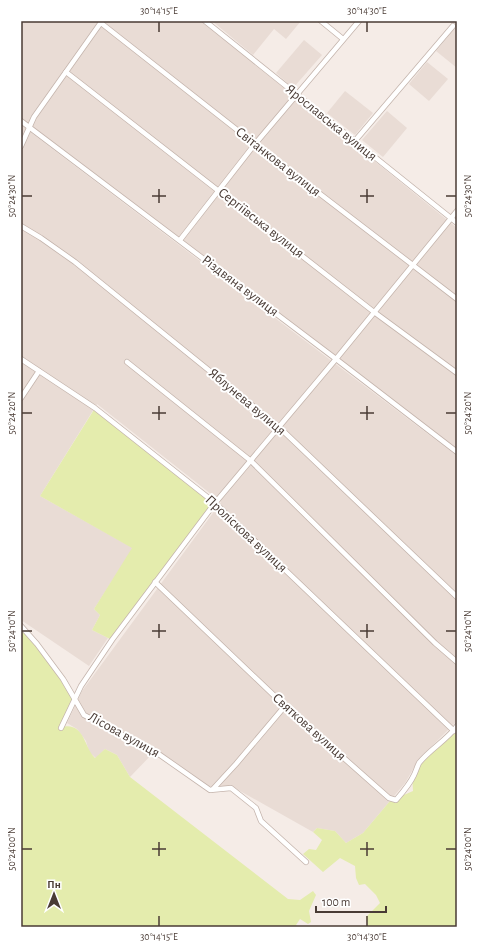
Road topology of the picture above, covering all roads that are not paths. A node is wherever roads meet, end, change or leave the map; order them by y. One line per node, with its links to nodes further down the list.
1 (205, 21): 8 (street, Ярославська вулиця)
2 (321, 21): 6 (street)
3 (359, 21): 6 (street)
4 (102, 22): 7 (street); 12 (street, Світанкова вулиця)
5 (453, 26): 11 (street)
6 (344, 40): 8 (street)
7 (66, 72): 10 (street); 14 (street, Сергіївська вулиця)
8 (296, 95): 11 (street, Ярославська вулиця); 12 (street)
9 (21, 121): 10 (street, Різдвяна вулиця)
10 (30, 128): 13 (street); 19 (street, Різдвяна вулиця)
11 (354, 142): 16 (street, Ярославська вулиця)
12 (255, 144): 14 (street); 20 (street, Світанкова вулиця)
13 (21, 146)
14 (219, 190): 19 (street); 22 (street, Сергіївська вулиця)
15 (457, 211): 16 (street)
16 (451, 218): 17 (street, Ярославська вулиця); 20 (street)
17 (457, 223)
18 (21, 226): 29 (street, Яблунева вулиця)
19 (180, 240): 24 (street, Різдвяна вулиця)
20 (413, 265): 21 (street, Світанкова вулиця); 22 (street)
21 (457, 299)
22 (374, 312): 24 (street); 27 (street, Сергіївська вулиця)
23 (21, 359): 26 (street, Проліскова вулиця)
24 (336, 359): 29 (street); 30 (street, Різдвяна вулиця)
25 (127, 362): 31 (street)
26 (39, 371): 28 (street); 32 (street, Проліскова вулиця)
27 (457, 373)
28 (21, 398)
29 (279, 427): 31 (street); 34 (street, Яблунева вулиця)
30 (457, 452)
31 (251, 461): 32 (street); 36 (street)
32 (216, 503): 33 (street); 41 (street, Проліскова вулиця)
33 (155, 582): 37 (street); 38 (street, Святкова вулиця)
34 (457, 597)
35 (21, 626): 37 (street, Лісова вулиця)
36 (457, 662)
37 (75, 697): 40 (street); 42 (street, Лісова вулиця)
38 (285, 706): 41 (street, Святкова вулиця); 42 (street)
39 (457, 726): 41 (street, Святкова вулиця)
40 (61, 728)
41 (454, 730)
42 (213, 790): 43 (street)
43 (306, 862)

